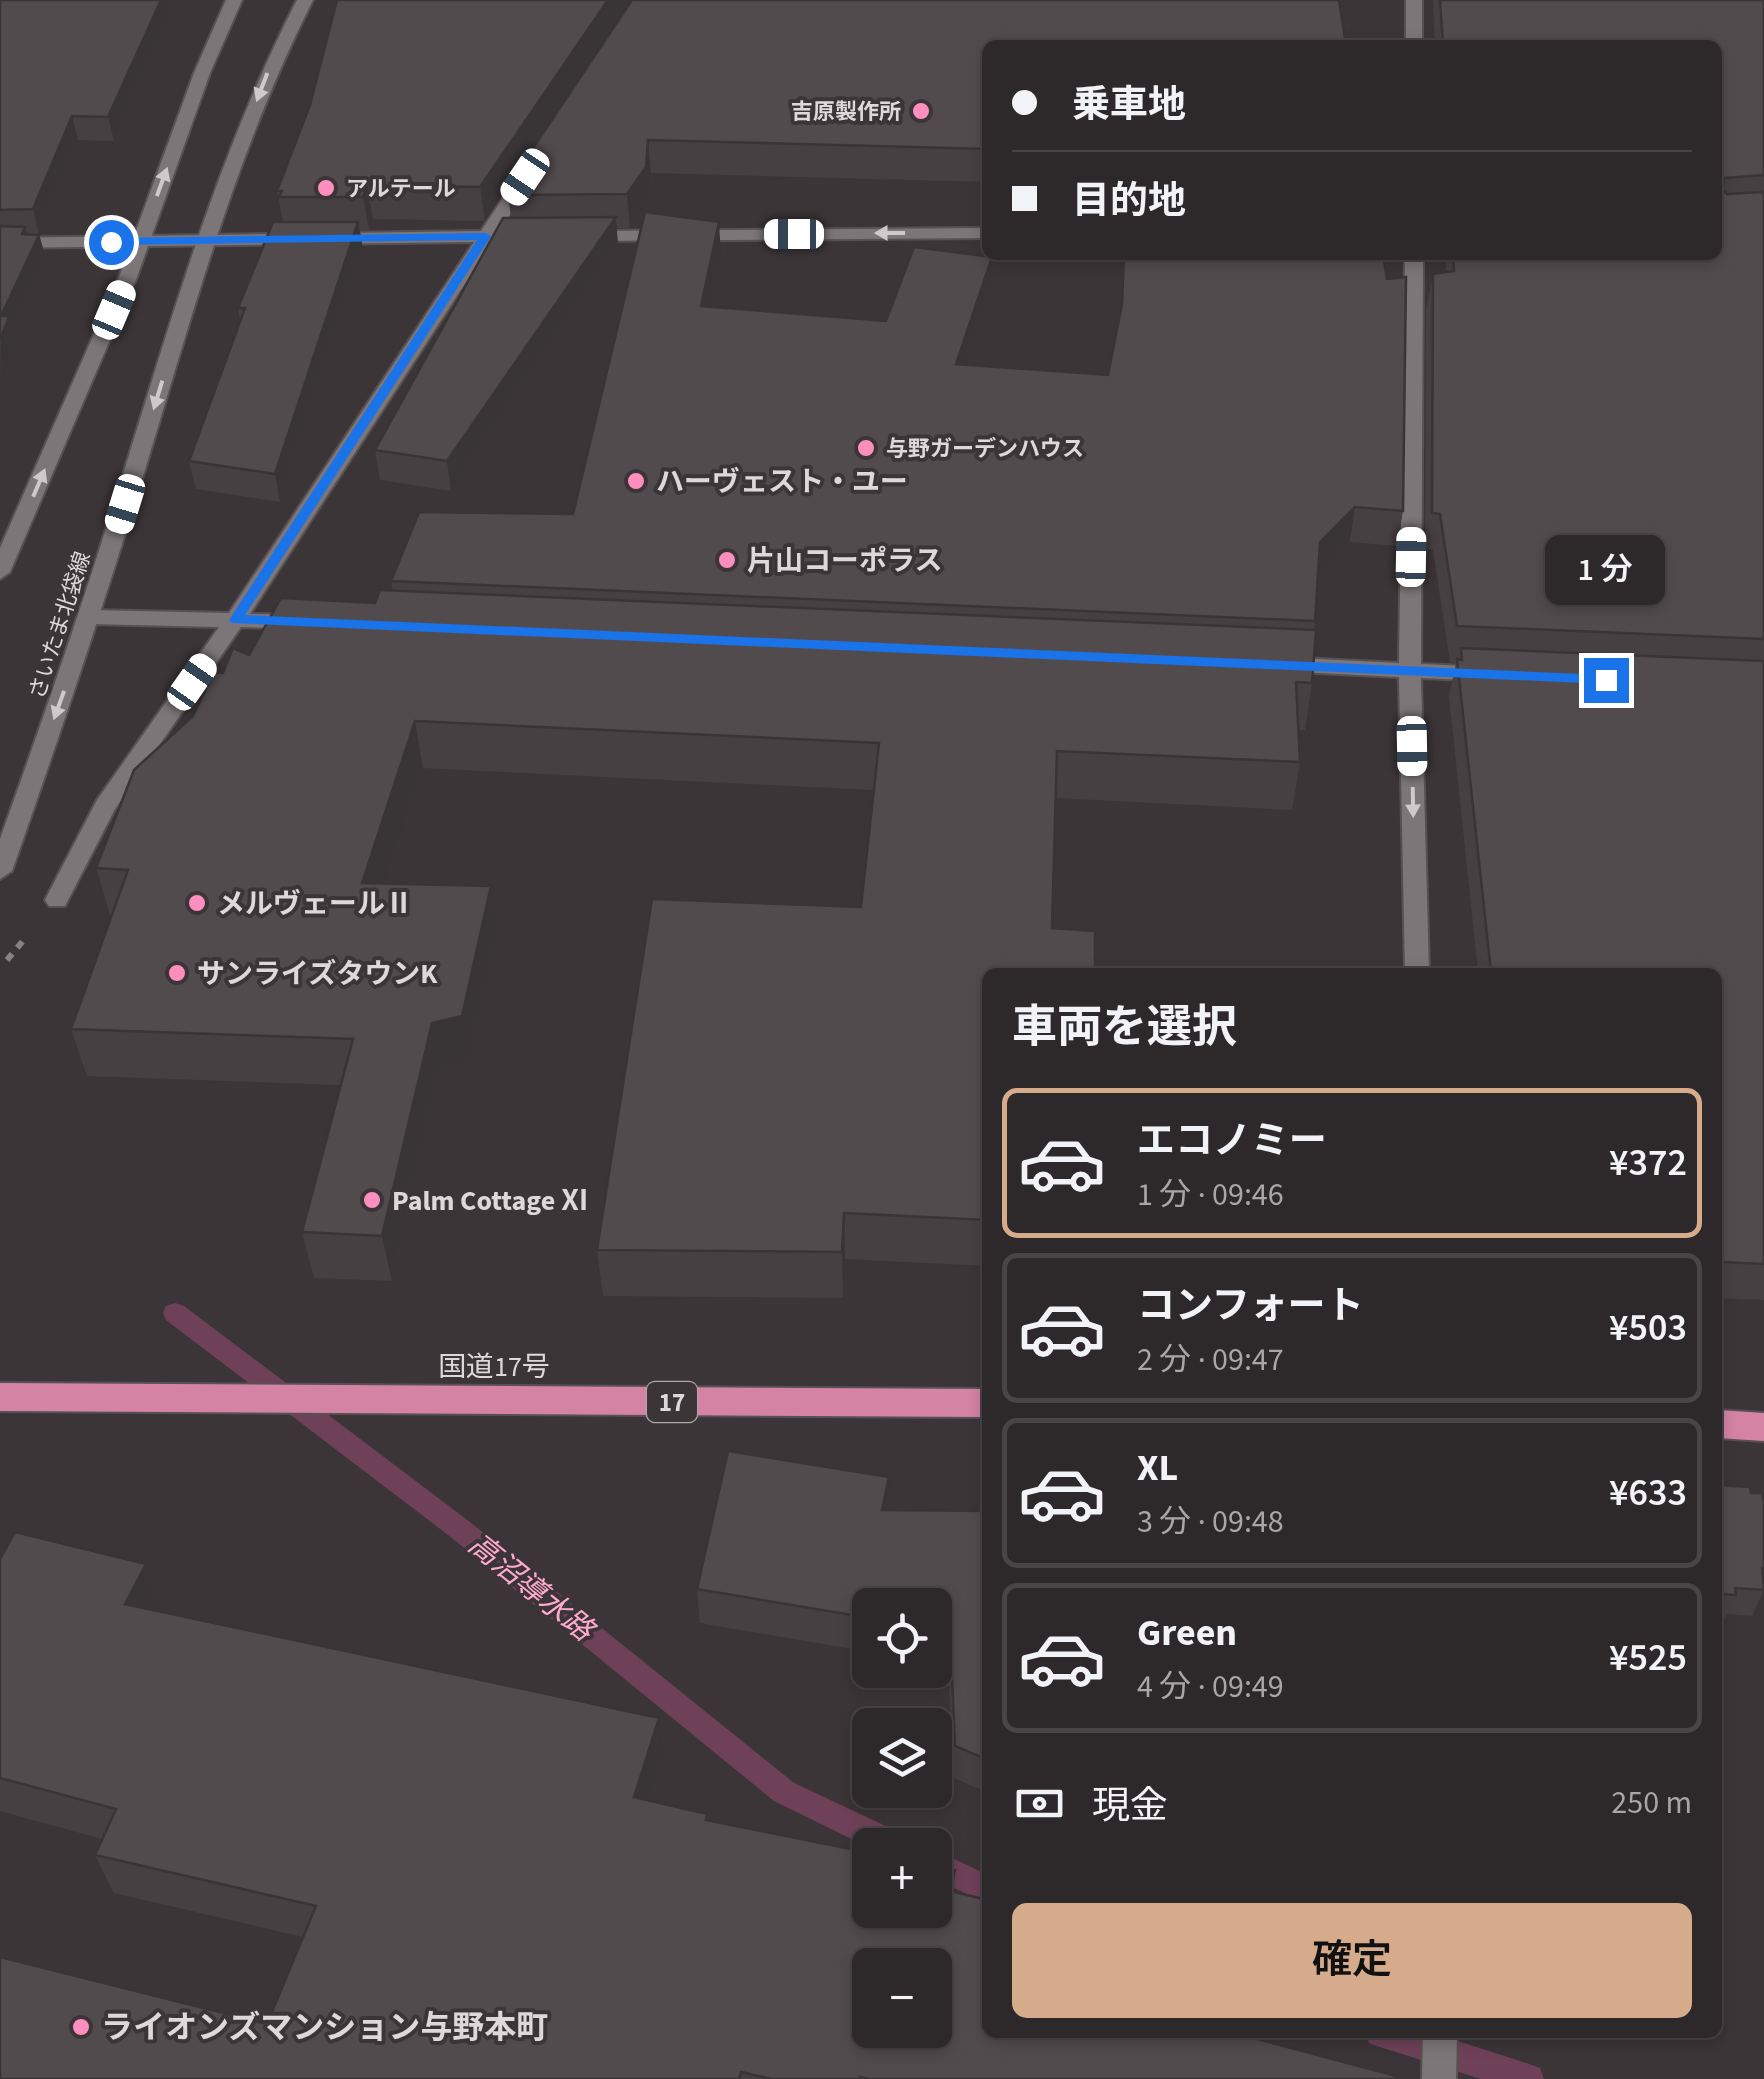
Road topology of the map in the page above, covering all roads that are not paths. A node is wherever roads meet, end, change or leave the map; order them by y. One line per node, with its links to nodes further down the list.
1 (234, 0): 11 (street, one-way to 1)
2 (305, 0): 10 (street, さいたま北袋線, one-way to 10)
3 (1414, 0): 4 (street)
4 (1414, 40)
5 (538, 158): 7 (street)
6 (982, 232): 9 (street, one-way to 9)
7 (486, 236): 8 (street); 10 (street); 16 (street)
8 (524, 236)
9 (563, 236)
10 (205, 239): 11 (street); 15 (street, さいたま北袋線, one-way to 15)
11 (141, 241): 12 (street); 14 (street, one-way to 11)
12 (0, 242)
13 (1414, 260): 19 (street)
14 (0, 572)
15 (90, 617): 16 (street); 21 (street, さいたま北袋線, one-way to 21)
16 (236, 620): 17 (street); 22 (street)
17 (315, 623)
18 (1250, 663): 19 (street)
19 (1410, 670): 20 (street); 23 (street, one-way to 23)
20 (1508, 675)
21 (0, 871)
22 (57, 900)
23 (1418, 968)
24 (0, 1397): 25 (highway, 国道17号 / 17)
25 (982, 1403)
26 (1722, 1424): 27 (highway)
27 (1764, 1428)
28 (1440, 2038): 29 (street)
29 (1439, 2079)

